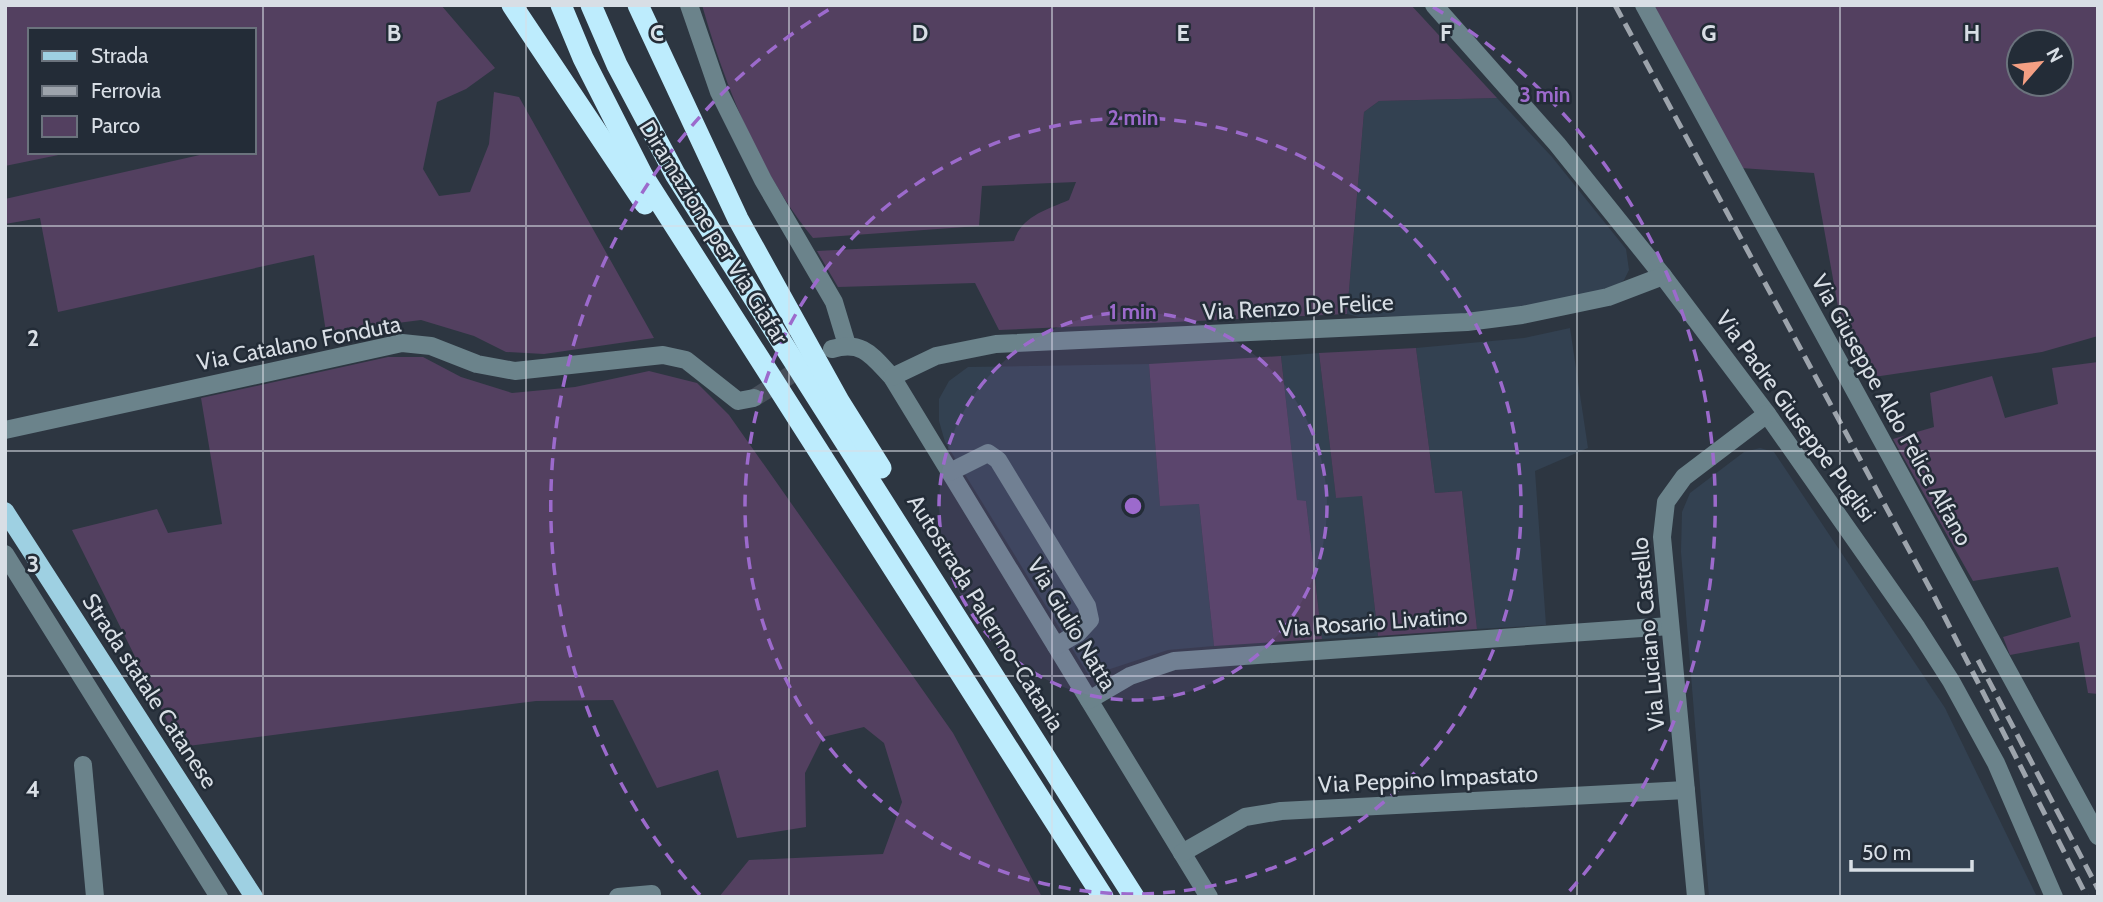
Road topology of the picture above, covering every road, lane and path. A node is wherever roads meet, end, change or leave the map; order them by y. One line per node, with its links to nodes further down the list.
1 (500, 5): 9 (highway)
2 (512, 5): 9 (highway)
3 (561, 5): 23 (highway, Diramazione per Via Giafar)
4 (591, 5): 11 (highway, Diramazione per Via Giafar)
5 (638, 5): 19 (highway)
6 (690, 5): 12 (street, Via Giulio Natta)
7 (1434, 5): 10 (street, Via Padre Giuseppe Puglisi)
8 (1644, 5): 26 (street, Via Giuseppe Aldo Felice Alfano)
9 (554, 69): 23 (highway)
10 (1663, 276): 12 (street, Via Renzo De Felice); 14 (street, Via Padre Giuseppe Puglisi)
11 (794, 357): 19 (highway, Autostrada Palermo-Catania)
12 (892, 377): 16 (street, Via Giulio Natta)
13 (754, 398): 15 (street, Via Catalano Fonduta)
14 (1767, 414): 20 (street, Via Luciano Castello); 37 (street, Via Padre Giuseppe Puglisi)
15 (5, 430)
16 (950, 472): 21 (street, Via Giulio Natta); 21 (street)
17 (5, 512): 31 (main road, Strada statale Catanese)
18 (5, 554): 30 (street)
19 (933, 578): 34 (highway, Autostrada Palermo-Catania)
20 (1670, 626): 22 (street, Via Rosario Livatino); 25 (street, Via Luciano Castello)
21 (1056, 646): 22 (street, Via Giulio Natta)
22 (1089, 700): 27 (street, Via Giulio Natta)
23 (1001, 734): 33 (highway)
24 (83, 765): 29 (street)
25 (1686, 790): 27 (street, Via Peppino Impastato); 36 (street, Via Luciano Castello)
26 (2098, 836)
27 (1182, 853): 35 (street, Via Giulio Natta)
28 (652, 894): 32 (street)
29 (95, 897)
30 (219, 897)
31 (254, 897)
32 (618, 897)
33 (1104, 897)
34 (1134, 897)
35 (1209, 897)
36 (1696, 897)
37 (2054, 897)

